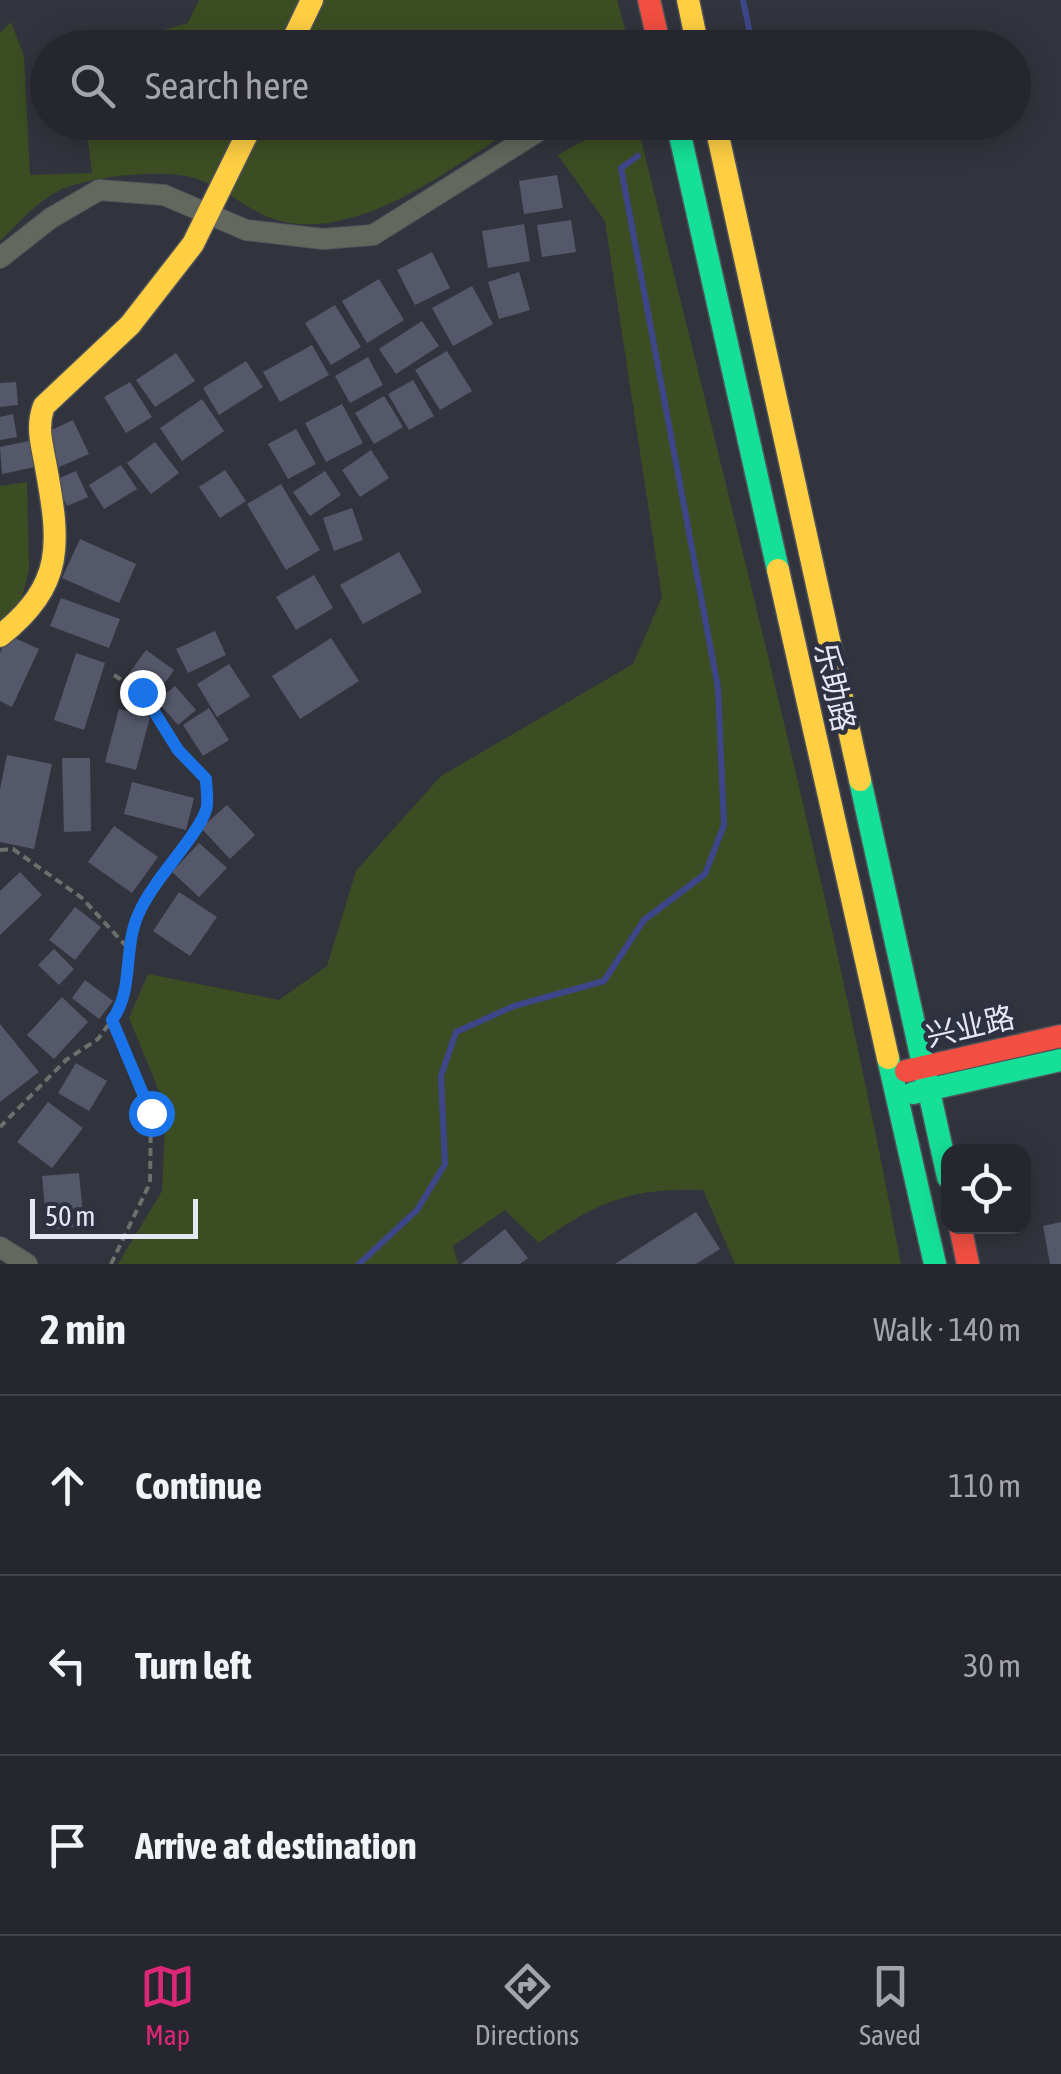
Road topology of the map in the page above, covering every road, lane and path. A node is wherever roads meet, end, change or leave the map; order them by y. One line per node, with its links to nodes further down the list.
1 (312, 0): 4 (street)
2 (649, 0): 5 (street)
3 (688, 0): 6 (street)
4 (298, 30)
5 (656, 30)
6 (694, 30)
7 (243, 140): 11 (street)
8 (524, 140): 11 (street)
9 (681, 140): 21 (street, 乐助路)
10 (719, 140): 20 (street, 乐助路)
11 (209, 212): 12 (street); 13 (street)
12 (0, 258)
13 (0, 636)
14 (114, 675): 16 (path)
15 (0, 850): 16 (path)
16 (128, 948): 17 (path)
17 (112, 1020): 22 (path); 27 (path)
18 (1061, 1036): 20 (street, 兴业路)
19 (1061, 1060): 20 (street, 兴业路)
20 (926, 1078): 21 (street, 兴业路); 23 (street, 乐助路)
21 (895, 1086): 28 (street, 乐助路)
22 (0, 1127)
23 (941, 1146)
24 (962, 1234): 29 (street)
25 (0, 1247): 26 (street)
26 (28, 1264)
27 (111, 1264)
28 (935, 1264)
29 (968, 1264)

